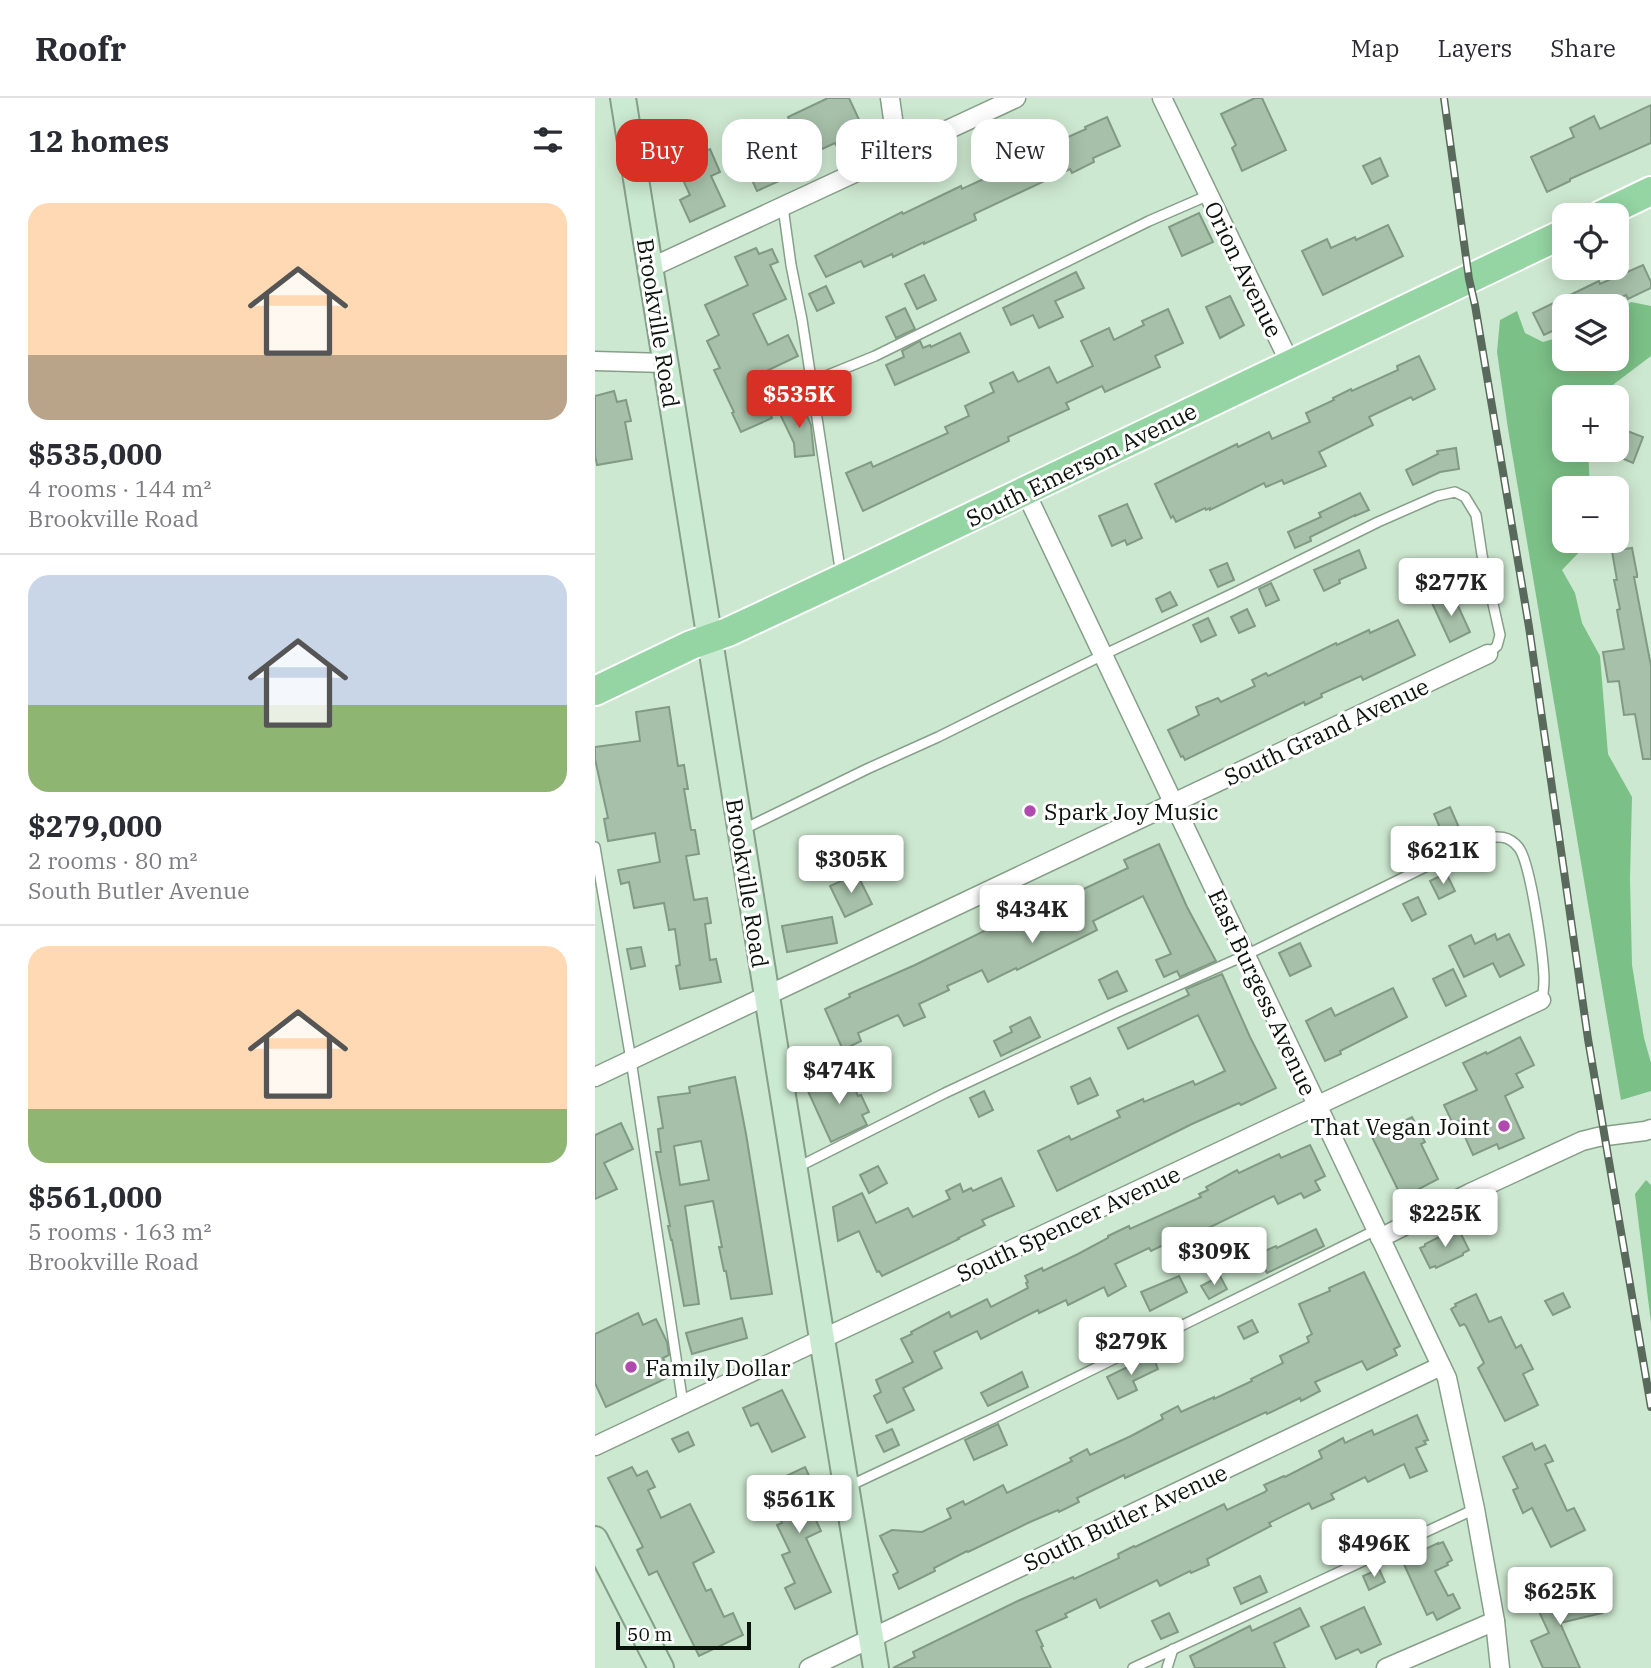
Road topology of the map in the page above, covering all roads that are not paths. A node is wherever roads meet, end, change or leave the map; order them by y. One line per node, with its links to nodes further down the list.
1 (623, 98): 13 (street, Brookville Road)
2 (890, 98): 5 (street)
3 (1016, 98): 6 (street)
4 (1162, 98): 9 (street, Orion Avenue)
5 (893, 119)
6 (957, 126)
7 (837, 182): 11 (street)
8 (1651, 191): 10 (main road)
9 (1209, 195): 16 (street, Orion Avenue); 17 (lane)
10 (1626, 203)
11 (783, 207): 13 (street); 17 (lane)
12 (1552, 239): 16 (main road, South Emerson Avenue)
13 (650, 268): 15 (street, Brookville Road)
14 (595, 361): 15 (street)
15 (665, 363): 20 (street, Brookville Road)
16 (1290, 363): 18 (main road, South Emerson Avenue)
17 (811, 382): 19 (lane)
18 (1025, 491): 19 (main road, South Emerson Avenue); 21 (street, East Burgess Avenue)
19 (841, 579): 20 (main road, South Emerson Avenue)
20 (709, 638): 23 (main road, South Emerson Avenue); 25 (street, Brookville Road)
21 (1103, 654): 22 (lane); 24 (street, East Burgess Avenue); 25 (lane)
22 (1488, 654): 24 (street, South Grand Avenue)
23 (595, 691)
24 (1174, 803): 28 (street, East Burgess Avenue); 29 (street, South Grand Avenue)
25 (740, 831): 29 (street, Brookville Road)
26 (595, 847): 27 (lane)
27 (599, 895): 31 (lane)
28 (1246, 955): 30 (lane); 33 (street, East Burgess Avenue); 35 (lane)
29 (767, 997): 31 (street, South Grand Avenue); 35 (street, Brookville Road)
30 (1541, 1000): 33 (street, South Spencer Avenue)
31 (631, 1060): 32 (street, South Grand Avenue); 39 (lane)
32 (595, 1077)
33 (1317, 1105): 36 (street, East Burgess Avenue); 37 (street, South Spencer Avenue)
34 (1651, 1129): 36 (street)
35 (794, 1169): 37 (street, Brookville Road)
36 (1378, 1234): 38 (street, East Burgess Avenue); 41 (lane)
37 (822, 1339): 39 (street, South Spencer Avenue); 41 (street, Brookville Road)
38 (1441, 1366): 42 (street, East Burgess Avenue); 45 (street, South Butler Avenue)
39 (683, 1404): 40 (street, South Spencer Avenue)
40 (595, 1446)
41 (846, 1487): 45 (street, Brookville Road)
42 (1475, 1509): 44 (street, East Burgess Avenue); 46 (lane)
43 (595, 1539): 48 (street)
44 (1495, 1621): 52 (street); 53 (street, East Burgess Avenue)
45 (871, 1637): 49 (street, South Butler Avenue); 50 (street, Brookville Road)
46 (1173, 1649): 47 (lane); 51 (lane)
47 (1139, 1667)
48 (661, 1668)
49 (809, 1668)
50 (876, 1668)
51 (1167, 1668)
52 (1386, 1668)
53 (1500, 1668)

